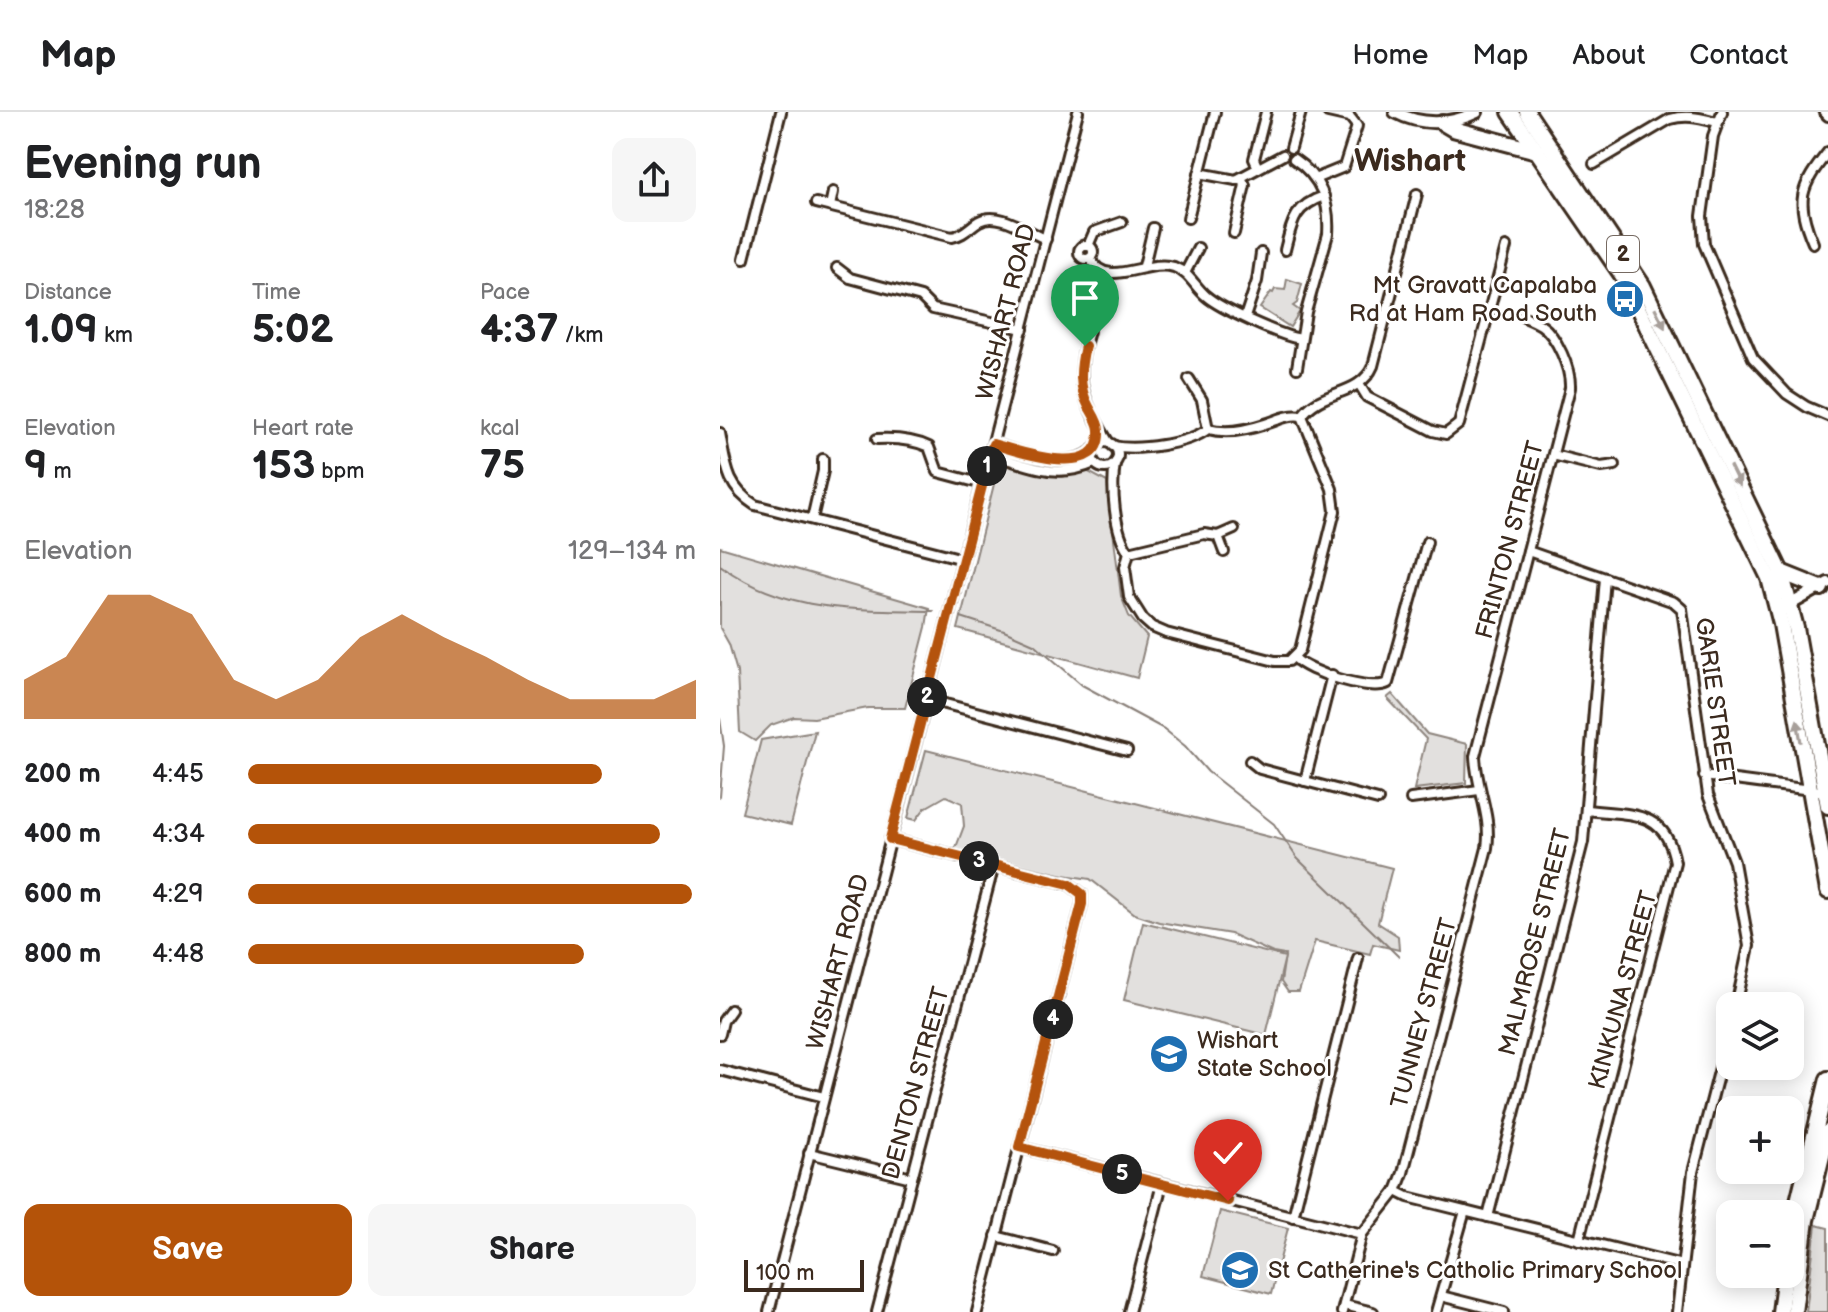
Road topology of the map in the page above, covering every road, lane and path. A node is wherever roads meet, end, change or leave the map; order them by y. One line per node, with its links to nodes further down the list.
1 (781, 112): 41 (street)
2 (1078, 112): 35 (street, WISHART ROAD)
3 (1215, 112): 23 (street)
4 (1266, 112): 22 (street)
5 (1301, 112): 16 (street)
6 (1328, 112): 25 (street)
7 (1395, 112): 15 (street)
8 (1477, 112): 15 (street)
9 (1510, 112): 17 (highway, 2)
10 (1527, 112): 79 (highway, 2, one-way to 79)
11 (1722, 112): 14 (street)
12 (1824, 112): 13 (street)
13 (1828, 116)
14 (1717, 122): 21 (street); 54 (street)
15 (1443, 123): 17 (highway)
16 (1291, 148)
17 (1537, 151): 82 (highway, 2)
18 (1828, 152): 36 (street)
19 (1283, 155): 22 (street)
20 (1294, 159): 25 (street)
21 (1594, 164)
22 (1258, 168): 24 (street)
23 (1199, 173): 24 (street); 31 (street)
24 (1241, 178): 34 (street)
25 (1317, 178): 28 (street)
26 (833, 192): 30 (street)
27 (1417, 194): 52 (street)
28 (1324, 196): 39 (street); 49 (street)
29 (816, 203): 30 (street)
30 (830, 206): 35 (street)
31 (1188, 218)
32 (1122, 222): 42 (street)
33 (1153, 228): 42 (street)
34 (1234, 233)
35 (1046, 239): 47 (street, WISHART ROAD)
36 (1813, 243)
37 (1506, 247): 52 (street)
38 (1198, 248): 44 (street)
39 (1285, 250)
40 (1261, 253): 45 (street)
41 (744, 259)
42 (1144, 266): 44 (street)
43 (837, 268): 47 (street)
44 (1185, 273): 45 (street)
45 (1245, 317): 49 (street)
46 (1524, 317): 64 (street, FRINTON STREET)
47 (1023, 329): 59 (street, WISHART ROAD)
48 (1089, 331): 55 (street)
49 (1301, 339): 50 (street)
50 (1297, 368)
51 (1189, 379): 56 (street)
52 (1359, 384): 53 (street)
53 (1302, 416): 56 (street); 83 (street)
54 (1828, 416)
55 (1100, 428): 60 (street); 61 (street)
56 (1208, 429): 62 (street)
57 (720, 433): 71 (street)
58 (877, 439): 70 (street)
59 (993, 444): 61 (street); 63 (street, WISHART ROAD)
60 (1111, 444): 61 (street); 62 (street); 66 (street)
61 (1095, 448): 67 (street)
62 (1130, 449): 66 (street)
63 (990, 454): 67 (street); 70 (street, WISHART ROAD)
64 (1553, 455): 68 (street); 75 (street, FRINTON STREET)
65 (823, 459): 71 (street)
66 (1116, 461): 67 (street); 69 (street)
67 (1098, 465): 69 (street)
68 (1615, 465)
69 (1112, 481): 76 (street)
70 (983, 484): 78 (street, WISHART ROAD)
71 (812, 519): 78 (street)
72 (1234, 529): 73 (street)
73 (1218, 536): 76 (street); 77 (street)
74 (1427, 542): 84 (street)
75 (1528, 551): 80 (street, GARIE STREET); 90 (street, FRINTON STREET)
76 (1129, 552): 83 (street)
77 (1224, 552)
78 (963, 559): 85 (street, WISHART ROAD)
79 (1781, 572): 81 (highway); 82 (highway, 2)
80 (1605, 578): 88 (street, GARIE STREET); 95 (street, MALMROSE STREET)
81 (1824, 586): 82 (street)
82 (1785, 607): 91 (highway, 2, one-way to 82); 93 (highway, 2)
83 (1295, 658): 84 (street)
84 (1332, 675): 89 (street)
85 (926, 699): 86 (street); 96 (street, WISHART ROAD)
86 (1127, 751)
87 (1250, 761): 89 (street)
88 (1704, 776): 91 (street); 100 (street, GARIE STREET)
89 (1305, 781): 94 (street)
90 (1479, 790): 92 (street); 113 (street, TUNNEY STREET)
91 (1810, 790): 93 (street); 98 (highway, 2)
92 (1411, 799)
93 (1827, 799)
94 (1378, 800)
95 (1586, 810): 117 (street, MALMROSE STREET); 120 (street, KINKUNA STREET)
96 (890, 839): 97 (street); 106 (street, WISHART ROAD)
97 (994, 865): 109 (street); 111 (street, DENTON STREET)
98 (1828, 891)
99 (1358, 958): 116 (street)
100 (1739, 992)
101 (731, 1010): 102 (street)
102 (720, 1034)
103 (720, 1070): 106 (street)
104 (1828, 1079): 107 (highway)
105 (1717, 1080): 122 (street)
106 (824, 1097): 110 (street, WISHART ROAD)
107 (1824, 1110): 114 (highway)
108 (1828, 1132): 135 (highway)
109 (1019, 1147): 112 (street); 119 (street)
110 (809, 1153): 111 (street); 126 (street, WISHART ROAD)
111 (912, 1178): 127 (street, DENTON STREET)
112 (1162, 1184): 116 (street); 129 (street)
113 (1396, 1191): 115 (street); 118 (street, TUNNEY STREET)
114 (1799, 1200)
115 (1465, 1211): 117 (street); 124 (street)
116 (1293, 1217): 118 (street)
117 (1488, 1217): 120 (street)
118 (1362, 1234): 125 (street)
119 (996, 1236): 121 (street); 128 (street)
120 (1579, 1240): 122 (street)
121 (1053, 1251)
122 (1682, 1265): 133 (street)
123 (1783, 1288): 134 (highway)
124 (1441, 1296): 131 (street); 132 (street)
125 (1343, 1309): 130 (street)
126 (769, 1312)
127 (877, 1312)
128 (977, 1312)
129 (1129, 1312)
130 (1373, 1312)
131 (1436, 1312)
132 (1504, 1312)
133 (1677, 1312)
134 (1780, 1312)
135 (1794, 1312)

